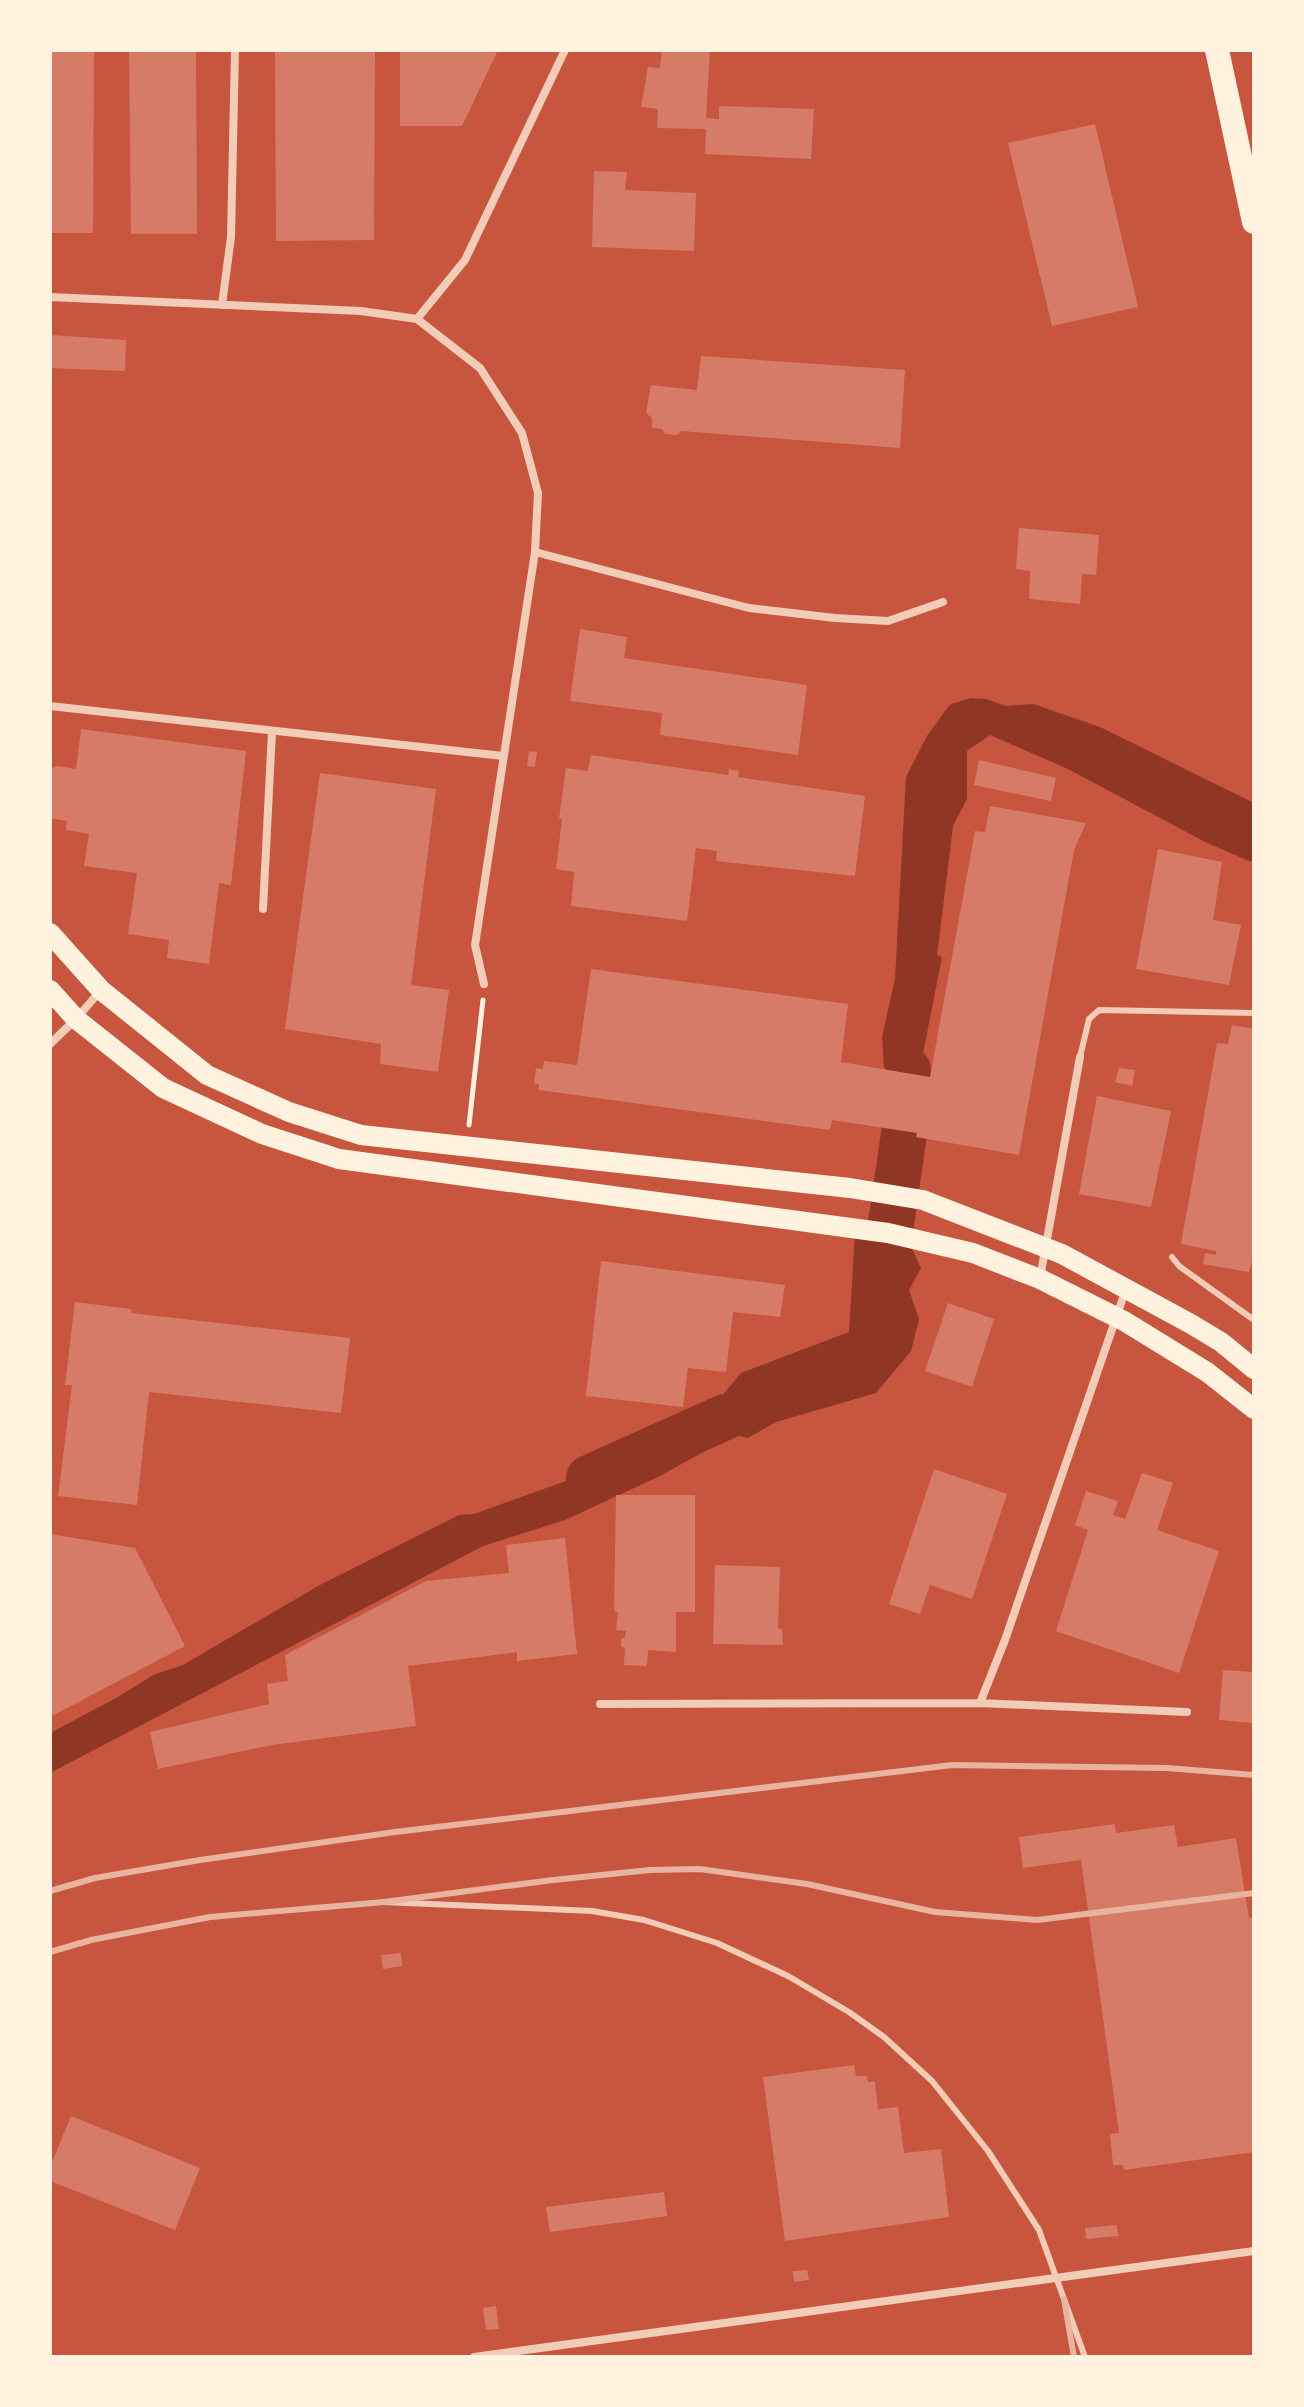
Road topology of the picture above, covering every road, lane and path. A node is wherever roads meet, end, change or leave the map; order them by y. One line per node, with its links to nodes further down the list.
1 (235, 50): 6 (street)
2 (565, 50): 7 (street)
3 (1217, 50): 4 (highway)
4 (1254, 222)
5 (50, 297): 6 (street)
6 (222, 305): 7 (street)
7 (417, 319): 8 (street)
8 (535, 552): 9 (street); 12 (street)
9 (943, 602)
10 (50, 706): 11 (street)
11 (272, 731): 12 (street); 13 (street)
12 (503, 756): 15 (street)
13 (263, 909)
14 (50, 933): 17 (main road)
15 (484, 984): 22 (path)
16 (50, 990): 19 (main road)
17 (101, 990): 19 (street); 22 (main road)
18 (1254, 1013): 21 (lane)
19 (76, 1019): 20 (street); 25 (main road)
20 (50, 1044)
21 (1080, 1057): 23 (street)
22 (467, 1146): 23 (main road)
23 (1047, 1248): 25 (street); 26 (main road)
24 (1172, 1257): 28 (lane)
25 (1040, 1279): 27 (main road)
26 (1126, 1288): 27 (street); 29 (main road)
27 (1117, 1317): 30 (main road); 31 (street)
28 (1254, 1320)
29 (1254, 1369)
30 (1254, 1409)
31 (980, 1703): 32 (street); 33 (street)
32 (600, 1704)
33 (1187, 1712)
34 (384, 1902): 36 (lane)
35 (1254, 2251): 36 (street)
36 (1057, 2279): 37 (street); 38 (lane)
37 (474, 2357)
38 (1085, 2357)

